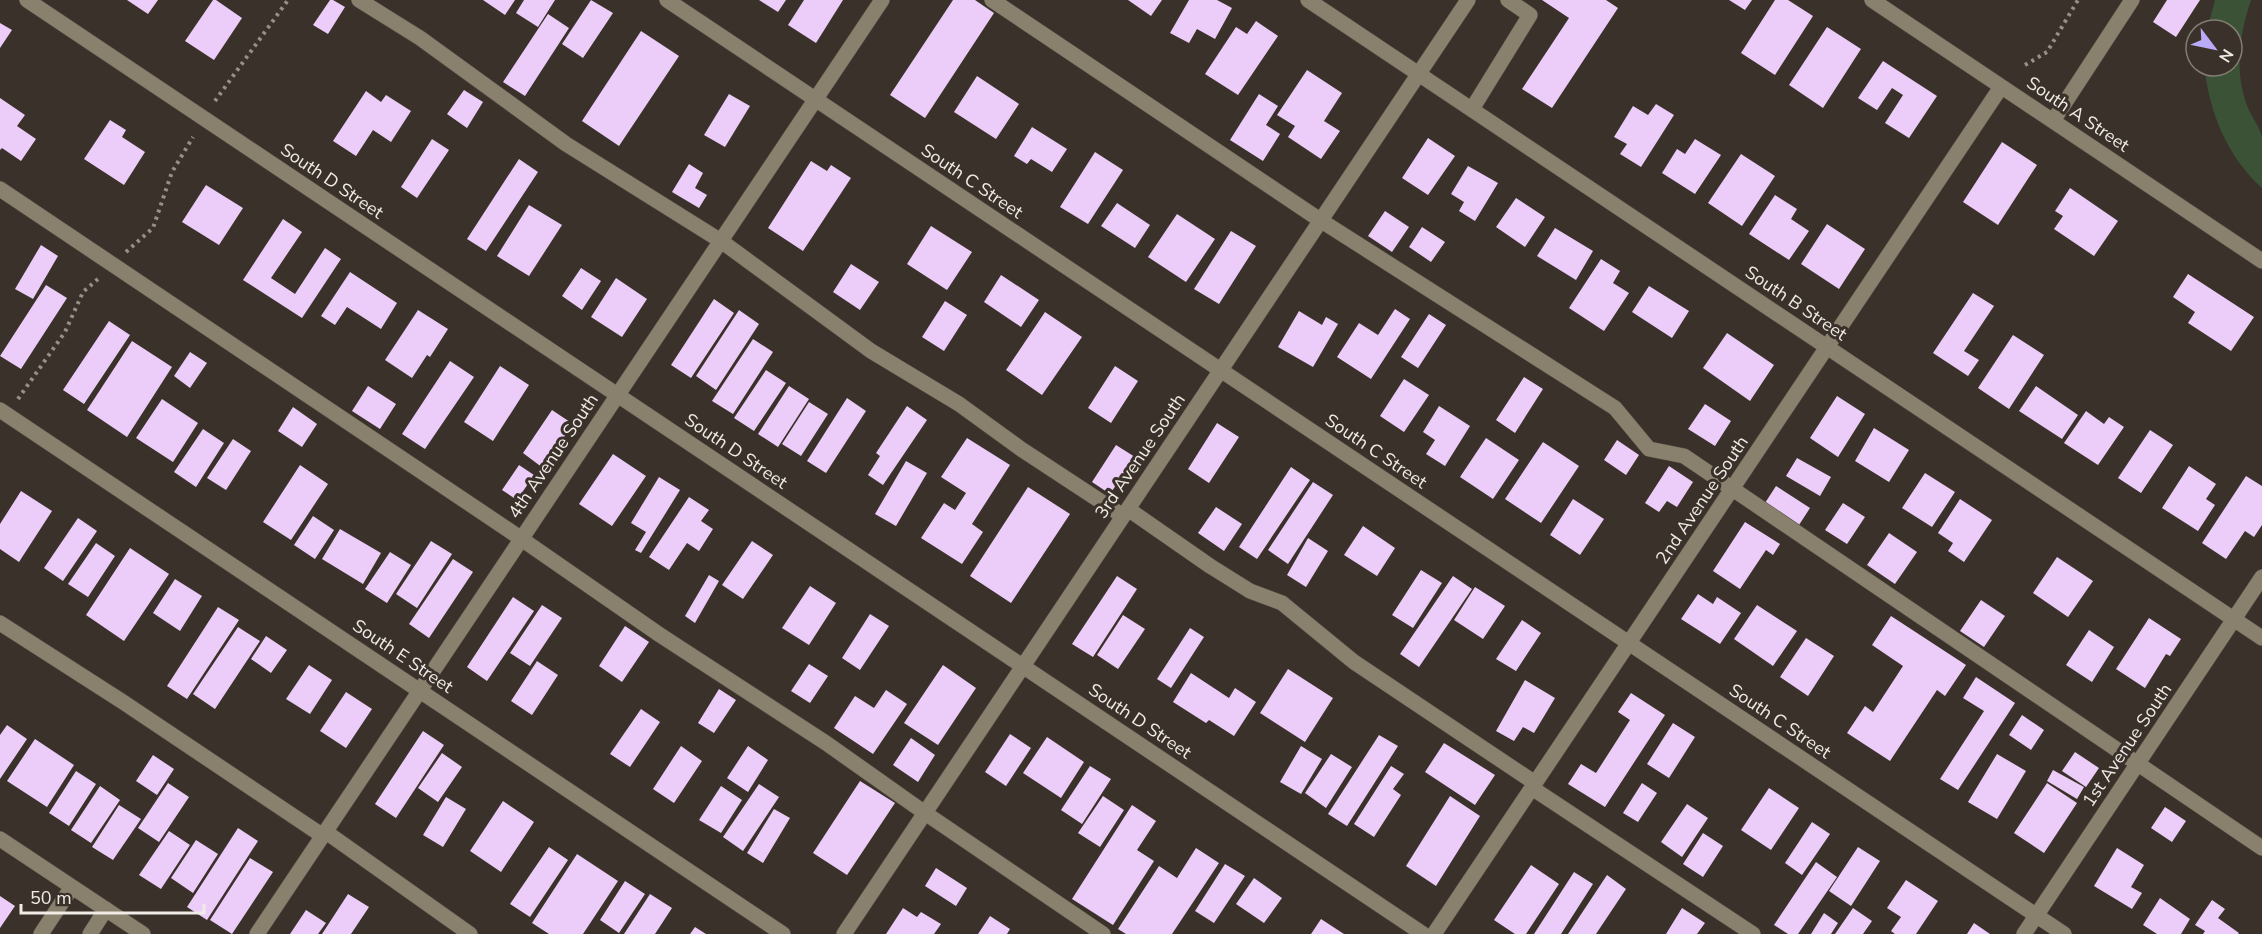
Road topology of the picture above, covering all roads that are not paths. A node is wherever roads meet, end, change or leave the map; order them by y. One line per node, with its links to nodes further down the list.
1 (27, 0): 22 (street, South D Street)
2 (359, 0): 18 (street)
3 (667, 0): 13 (street, South C Street)
4 (882, 0): 13 (street, 4th Avenue South)
5 (992, 0): 17 (street)
6 (1308, 0): 11 (street, South B Street)
7 (1467, 0): 11 (street, 3rd Avenue South)
8 (1508, 0): 14 (street)
9 (1872, 0): 12 (street, South A Street)
10 (2132, 0): 15 (street)
11 (1418, 74): 14 (street, South B Street); 17 (street, 3rd Avenue South)
12 (2001, 87): 15 (street, South A Street); 20 (street, 2nd Avenue South)
13 (815, 99): 18 (street, 4th Avenue South); 21 (street, South C Street)
14 (1472, 109): 20 (street, South B Street)
15 (2053, 122): 19 (street, South A Street)
16 (0, 189): 26 (street)
17 (1320, 220): 21 (street, 3rd Avenue South); 24 (street)
18 (721, 241): 22 (street, 4th Avenue South); 25 (street)
19 (2262, 261)
20 (1827, 347): 24 (street, 2nd Avenue South); 28 (street, South B Street)
21 (1221, 370): 25 (street, 3rd Avenue South); 31 (street, South C Street)
22 (618, 395): 26 (street, 4th Avenue South); 32 (street, South D Street)
23 (0, 410): 33 (street, South E Street)
24 (1732, 490): 31 (street, 2nd Avenue South); 34 (street)
25 (1125, 513): 32 (street, 3rd Avenue South); 35 (street)
26 (521, 539): 33 (street, 4th Avenue South); 36 (street)
27 (2262, 577): 28 (street, 1st Avenue South)
28 (2234, 620): 30 (street, South B Street); 34 (street, 1st Avenue South)
29 (0, 623): 37 (street)
30 (2262, 638)
31 (1629, 643): 35 (street, 2nd Avenue South); 42 (street, South C Street)
32 (1023, 666): 36 (street, 3rd Avenue South); 51 (street, South D Street)
33 (420, 691): 37 (street, 4th Avenue South); 48 (street, South E Street)
34 (2138, 763): 39 (street); 42 (street, 1st Avenue South)
35 (1534, 786): 52 (street, 2nd Avenue South); 53 (street)
36 (925, 813): 49 (street, 3rd Avenue South); 50 (street)
37 (325, 834): 46 (street, 4th Avenue South); 47 (street)
38 (0, 839): 40 (street)
39 (2262, 848)
40 (72, 887): 41 (street); 43 (street)
41 (106, 909): 44 (street); 45 (street)
42 (2036, 915): 54 (street, 1st Avenue South); 55 (street, South C Street)
43 (41, 934)
44 (90, 934)
45 (143, 934)
46 (257, 934)
47 (470, 934)
48 (783, 934)
49 (844, 934)
50 (1103, 934)
51 (1423, 934)
52 (1434, 934)
53 (1753, 934)
54 (2024, 934)
55 (2064, 934)

